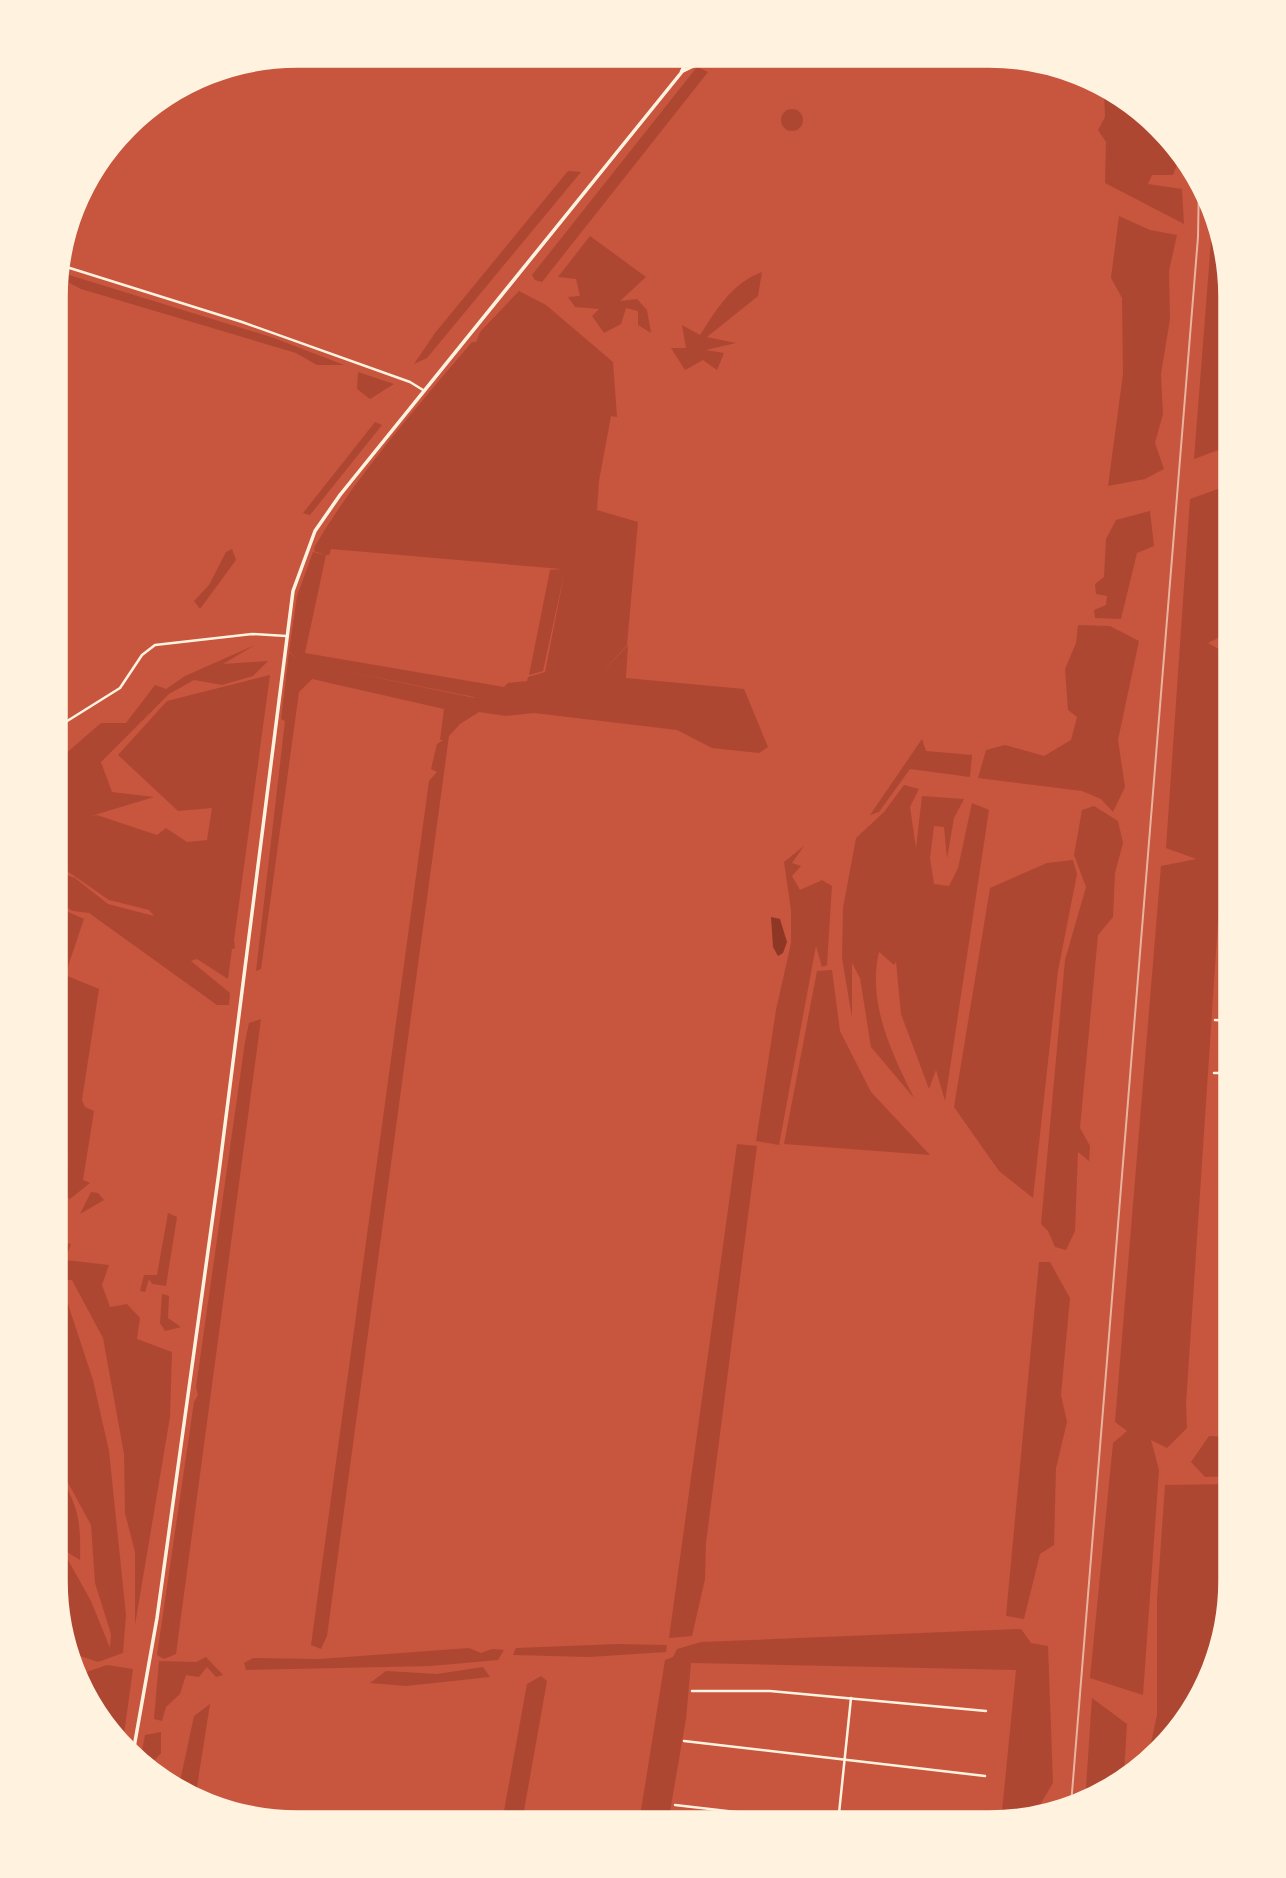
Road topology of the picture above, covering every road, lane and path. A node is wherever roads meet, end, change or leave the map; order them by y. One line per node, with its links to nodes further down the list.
1 (684, 66): 3 (main road)
2 (693, 66): 3 (main road)
3 (681, 72): 5 (main road)
4 (68, 267): 5 (street)
5 (423, 390): 6 (main road)
6 (286, 636): 7 (street); 16 (main road)
7 (66, 722)
8 (1215, 1020): 9 (street)
9 (1219, 1020)
10 (1214, 1073): 11 (street)
11 (1219, 1073)
12 (692, 1691): 13 (street)
13 (851, 1698): 14 (street); 17 (street)
14 (985, 1711)
15 (684, 1741): 17 (street)
16 (135, 1744)
17 (845, 1760): 18 (street); 21 (street)
18 (985, 1776)
19 (675, 1805): 20 (street)
20 (736, 1812)
21 (839, 1812)

